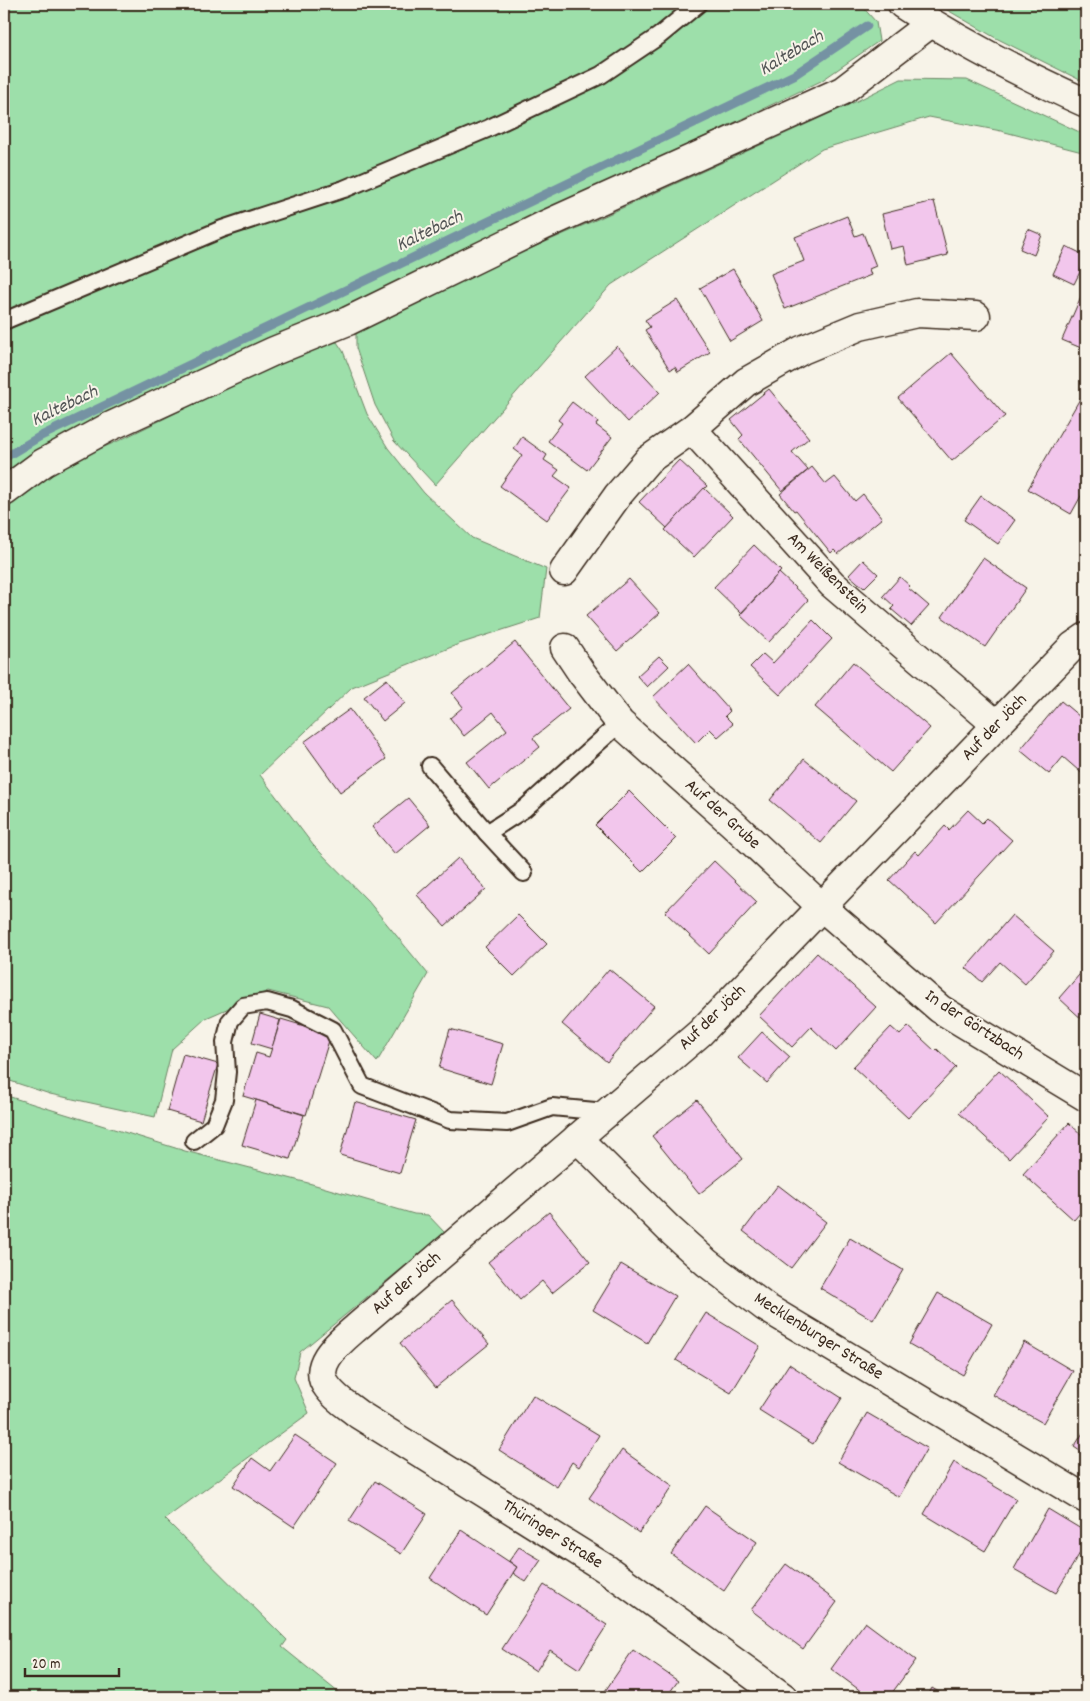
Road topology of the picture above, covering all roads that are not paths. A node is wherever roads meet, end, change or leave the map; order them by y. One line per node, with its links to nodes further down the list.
1 (698, 4): 6 (lane)
2 (902, 4): 3 (street)
3 (931, 23): 4 (street); 8 (street)
4 (1086, 103)
5 (976, 316): 7 (street)
6 (4, 321)
7 (692, 428): 9 (street); 13 (street, Am Weißenstein)
8 (4, 492)
9 (564, 572)
10 (1086, 637): 13 (street, Auf der Jöch)
11 (565, 648): 12 (street, Auf der Grube)
12 (620, 723): 15 (lane); 17 (street, Auf der Grube)
13 (997, 726): 17 (street, Auf der Jöch)
14 (430, 766): 15 (lane)
15 (487, 833): 16 (lane)
16 (524, 873)
17 (822, 907): 18 (street, In der Görtzbach); 19 (street, Auf der Jöch)
18 (1086, 1097)
19 (606, 1112): 20 (street, Auf der Jöch); 21 (lane)
20 (577, 1138): 22 (street, Auf der Jöch); 23 (street, Mecklenburger Straße)
21 (194, 1141)
22 (322, 1376): 24 (street, Thüringer Straße)
23 (1086, 1500)
24 (783, 1697)

